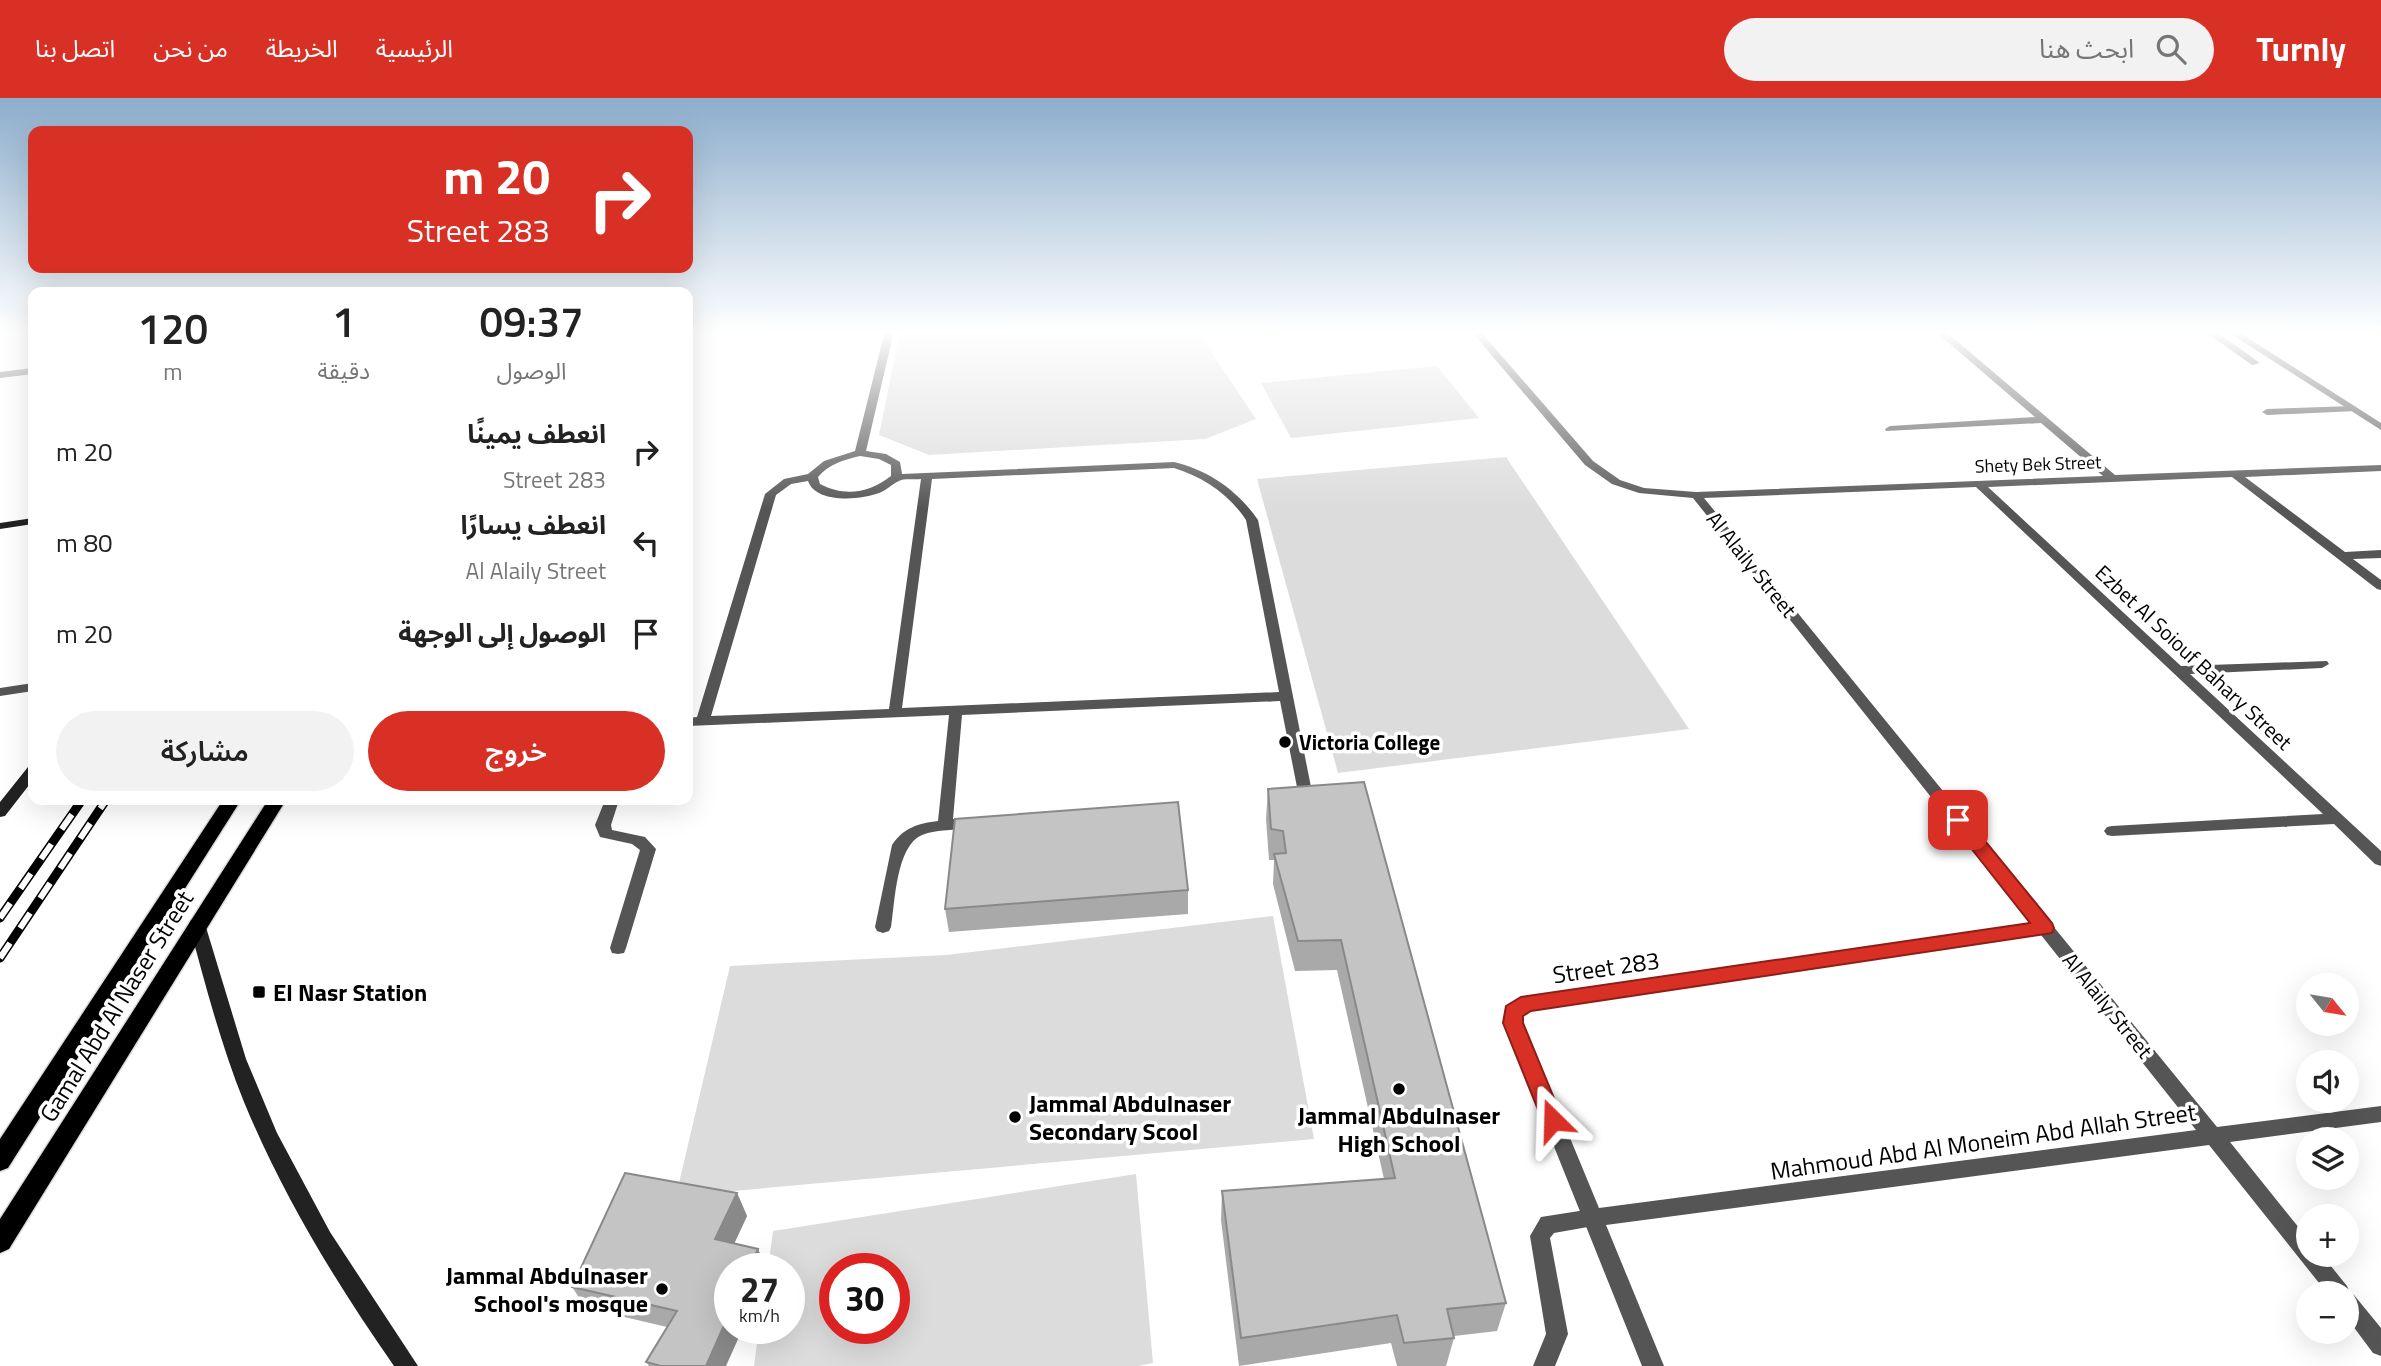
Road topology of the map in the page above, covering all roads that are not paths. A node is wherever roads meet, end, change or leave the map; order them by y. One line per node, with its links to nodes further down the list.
1 (875, 390): 10 (street)
2 (1526, 390): 18 (street, Shety Bek Street)
3 (2008, 390): 7 (street)
4 (2322, 390): 5 (street)
5 (2352, 409): 6 (street); 8 (street)
6 (2267, 412)
7 (2044, 421): 9 (street); 16 (street)
8 (2381, 427)
9 (1890, 429)
10 (860, 453): 14 (street); 15 (street)
11 (2381, 468): 12 (street, Shety Bek Street)
12 (2235, 474): 16 (street, Shety Bek Street); 22 (street)
13 (927, 475): 15 (street); 28 (street); 30 (street)
14 (812, 477): 15 (street); 31 (street)
15 (897, 477)
16 (2113, 479): 17 (street, Shety Bek Street)
17 (1979, 484): 18 (street, Shety Bek Street); 25 (street, Ezbet Al Soiouf Bahary Street)
18 (1696, 495): 46 (street, Al Alaily Street)
19 (28, 522): 20 (street)
20 (0, 526)
21 (2381, 554): 22 (street)
22 (2342, 556): 23 (street)
23 (2381, 586)
24 (2322, 664): 25 (street)
25 (2177, 670): 39 (street, Ezbet Al Soiouf Bahary Street)
26 (28, 688): 27 (street)
27 (0, 692)
28 (1287, 696): 29 (street); 34 (street)
29 (956, 709): 30 (street); 41 (street)
30 (895, 712): 31 (street)
31 (703, 720): 32 (street)
32 (693, 721)
33 (28, 776): 38 (street)
34 (1304, 787)
35 (229, 805): 50 (main road, Gamal Abd Al Naser Street)
36 (274, 805): 44 (main road, Gamal Abd Al Naser Street)
37 (610, 805): 47 (street)
38 (0, 812)
39 (2335, 819): 42 (street); 43 (street, Ezbet Al Soiouf Bahary Street)
40 (986, 823): 41 (street)
41 (945, 825): 45 (street)
42 (2112, 831)
43 (2381, 860)
44 (197, 925): 53 (main road, Gamal Abd Al Naser Street); 58 (street)
45 (883, 927)
46 (2045, 928): 49 (street, Al Alaily Street); 51 (street, Street 283)
47 (618, 948)
48 (2381, 1114): 49 (street, Mahmoud Abd Al Moneim Abd Allah Street)
49 (2212, 1135): 51 (street, Mahmoud Abd Al Moneim Abd Allah Street); 52 (street, Al Alaily Street)
50 (0, 1160)
51 (1592, 1217): 59 (street, Mahmoud Abd Al Moneim Abd Allah Street); 60 (street, Street 283)
52 (2296, 1240)
53 (0, 1241)
54 (2318, 1267): 55 (street, Al Alaily Street)
55 (2330, 1281)
56 (2359, 1317): 57 (street)
57 (2381, 1345)
58 (407, 1366)
59 (1544, 1366)
60 (1653, 1366)

